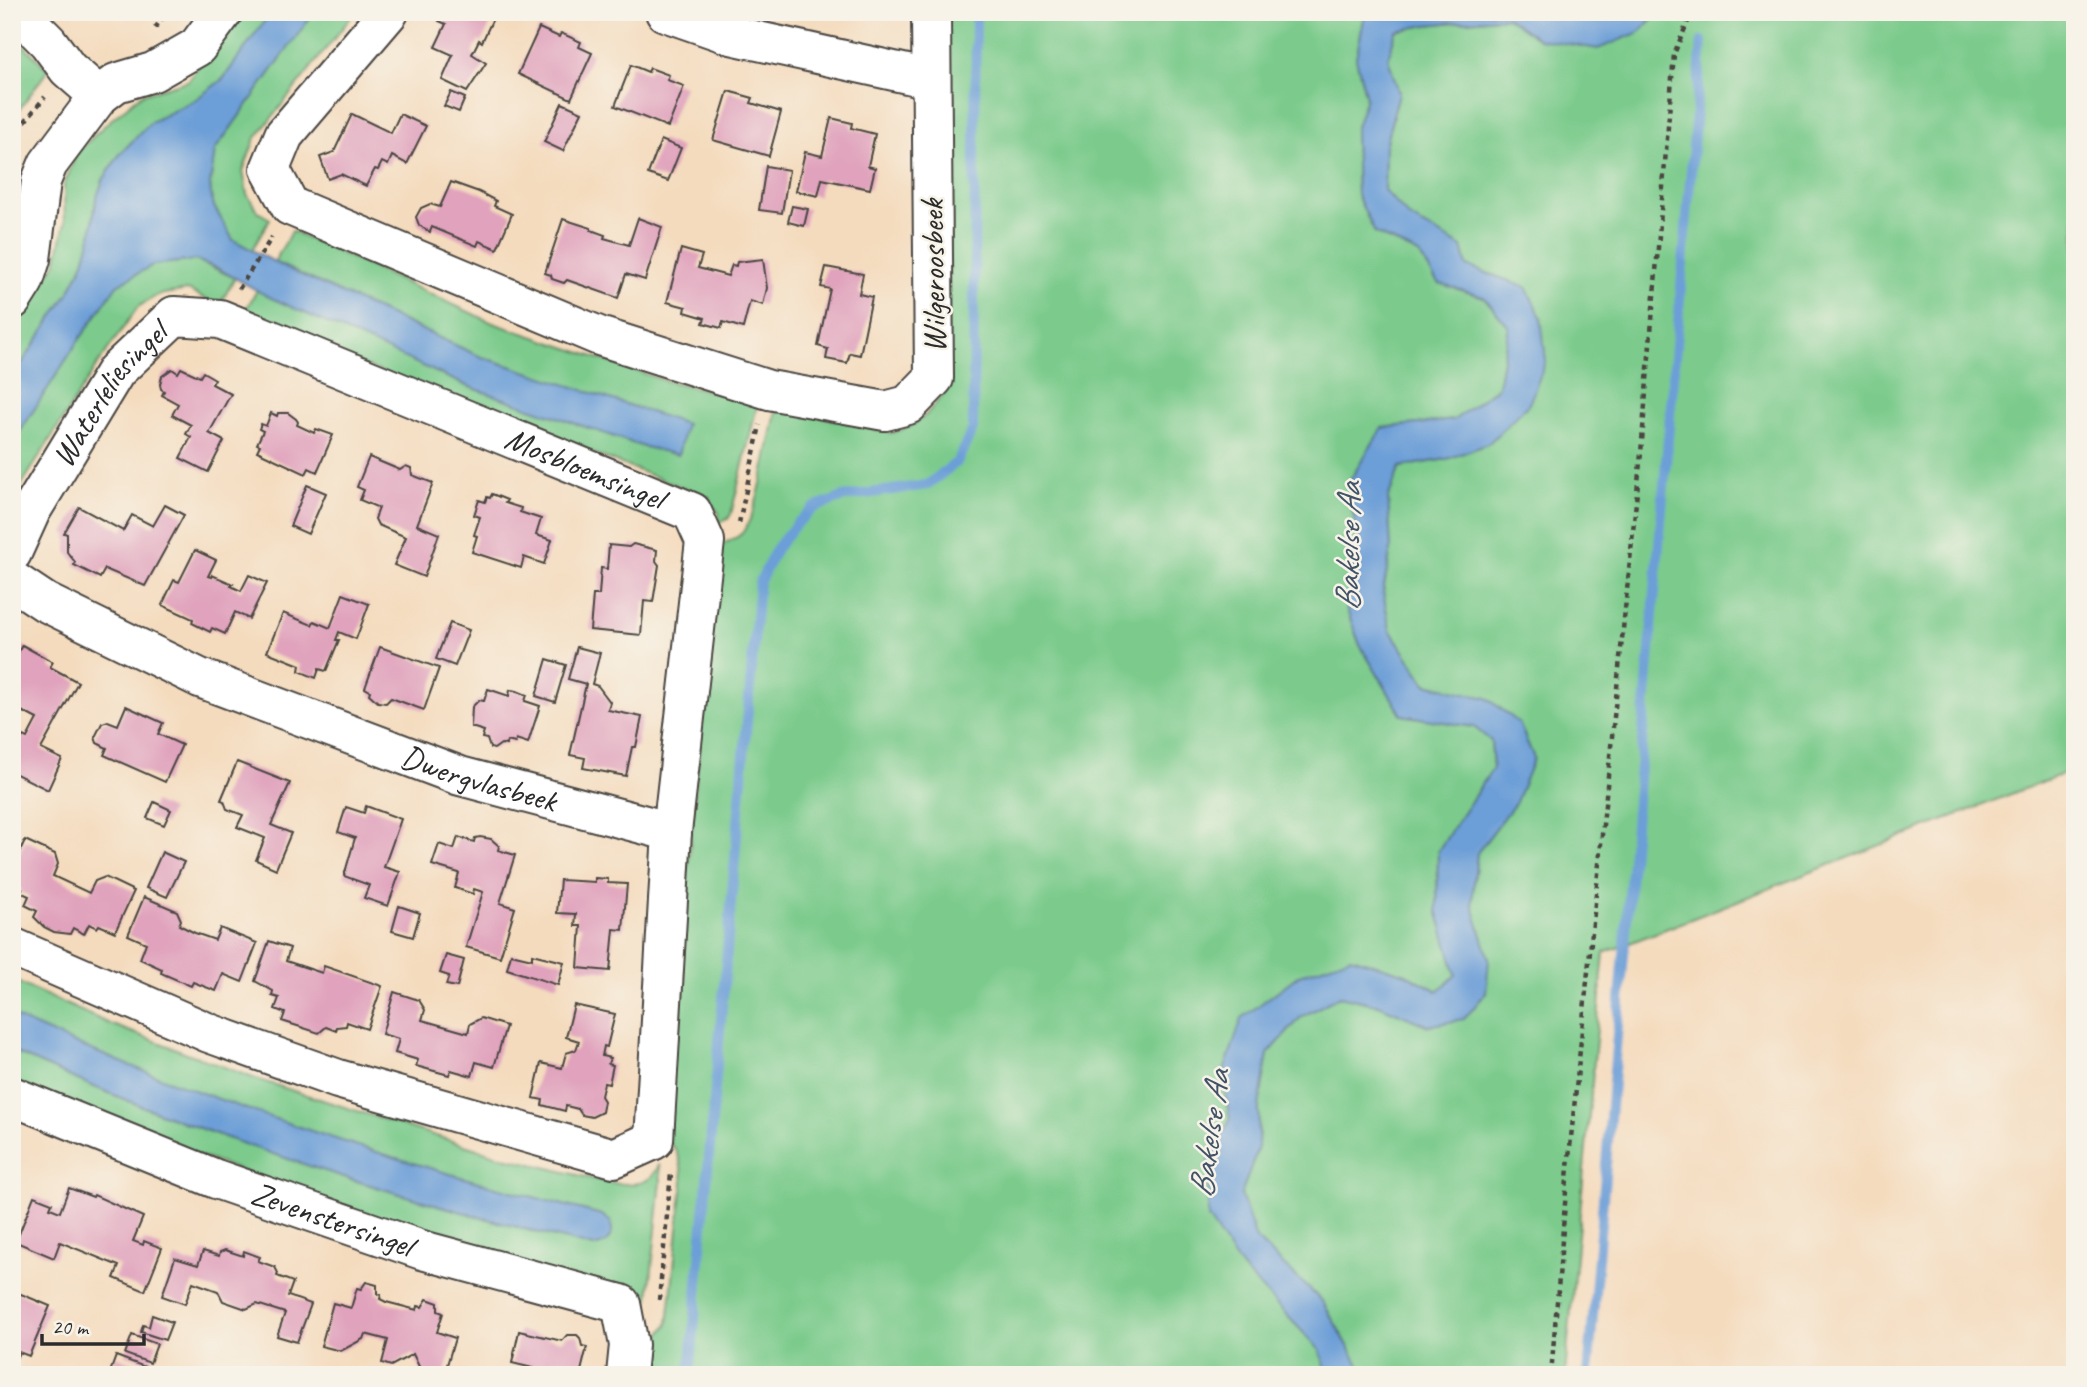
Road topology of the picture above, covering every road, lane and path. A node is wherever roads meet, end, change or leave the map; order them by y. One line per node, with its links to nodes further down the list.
1 (18, 12): 8 (street)
2 (223, 12): 8 (street)
3 (389, 12): 10 (street)
4 (665, 12): 7 (street)
5 (931, 12): 7 (street, Wilgeroosbeek)
6 (1692, 12): 23 (path)
7 (930, 79): 14 (street, Wilgeroosbeek)
8 (99, 96): 9 (street)
9 (27, 175): 11 (street)
10 (290, 206): 13 (path); 14 (street)
11 (12, 300)
12 (174, 316): 13 (street, Mosbloemsingel); 16 (street, Waterleliesingel)
13 (220, 319): 15 (street, Mosbloemsingel)
14 (769, 390): 15 (path)
15 (705, 541): 18 (street)
16 (12, 553)
17 (12, 580): 18 (street, Dwergvlasbeek)
18 (673, 832): 21 (street)
19 (12, 947): 21 (street)
20 (12, 1096): 22 (street, Zevenstersingel)
21 (654, 1140): 22 (path)
22 (627, 1360)
23 (1551, 1375)

